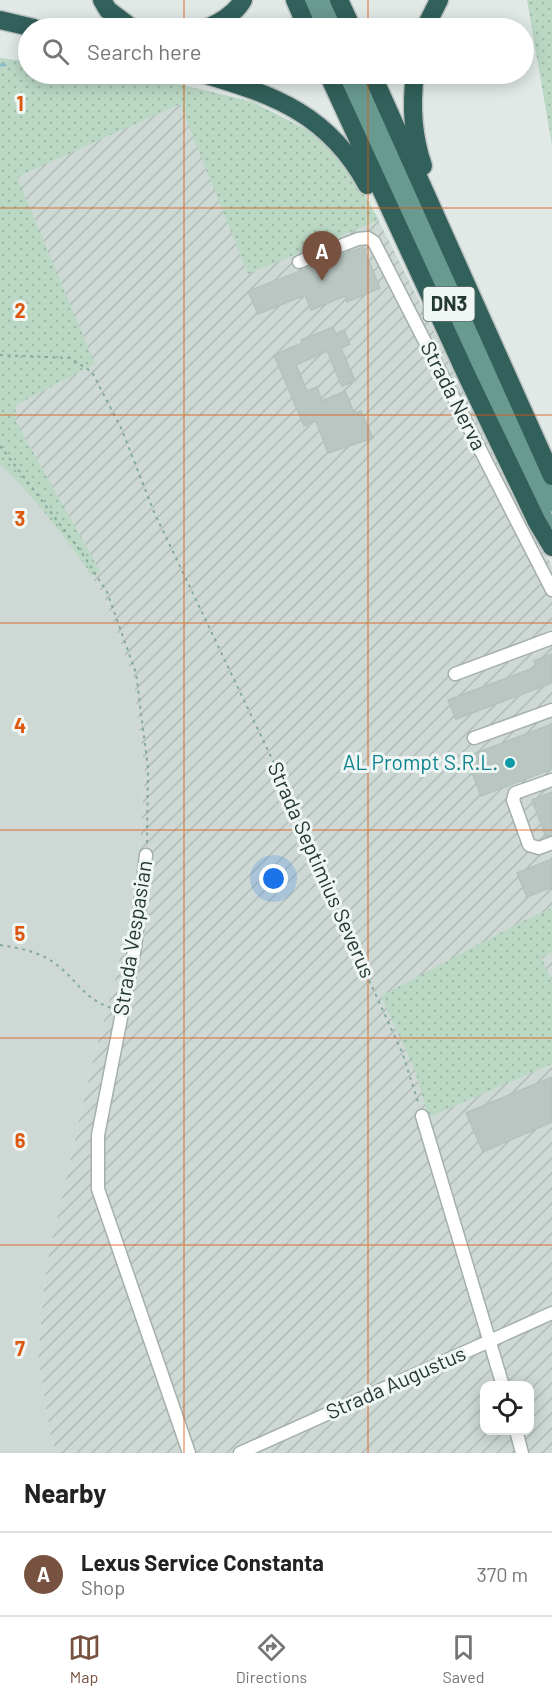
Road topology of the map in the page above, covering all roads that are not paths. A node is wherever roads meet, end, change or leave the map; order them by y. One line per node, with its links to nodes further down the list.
1 (102, 0): 8 (highway)
2 (243, 0): 9 (highway)
3 (295, 0): 10 (highway)
4 (312, 0): 11 (main road)
5 (326, 0): 12 (main road)
6 (339, 0): 13 (highway)
7 (439, 0): 14 (highway)
8 (119, 18)
9 (226, 18)
10 (303, 18)
11 (320, 18)
12 (334, 18)
13 (347, 18)
14 (430, 18)
15 (0, 20): 16 (highway)
16 (18, 24)
17 (236, 84): 25 (highway)
18 (333, 84): 25 (highway)
19 (349, 84): 28 (main road, DN3)
20 (363, 84): 27 (main road, DN3)
21 (377, 84): 23 (highway)
22 (414, 84): 23 (highway)
23 (446, 236): 26 (highway)
24 (299, 262): 30 (lane, Strada Nerva)
25 (466, 374): 29 (highway)
26 (552, 476)
27 (552, 504)
28 (552, 535)
29 (552, 548)
30 (552, 590)
31 (552, 638): 32 (lane)
32 (455, 674)
33 (552, 710): 34 (lane)
34 (474, 738)
35 (552, 780): 36 (lane)
36 (552, 843)
37 (146, 855): 43 (lane, Strada Vespasian)
38 (422, 1116): 40 (lane)
39 (552, 1313): 40 (lane, Strada Augustus)
40 (490, 1340): 41 (lane); 44 (lane, Strada Augustus)
41 (502, 1381)
42 (517, 1435): 45 (lane)
43 (189, 1453)
44 (240, 1453)
45 (522, 1453)

